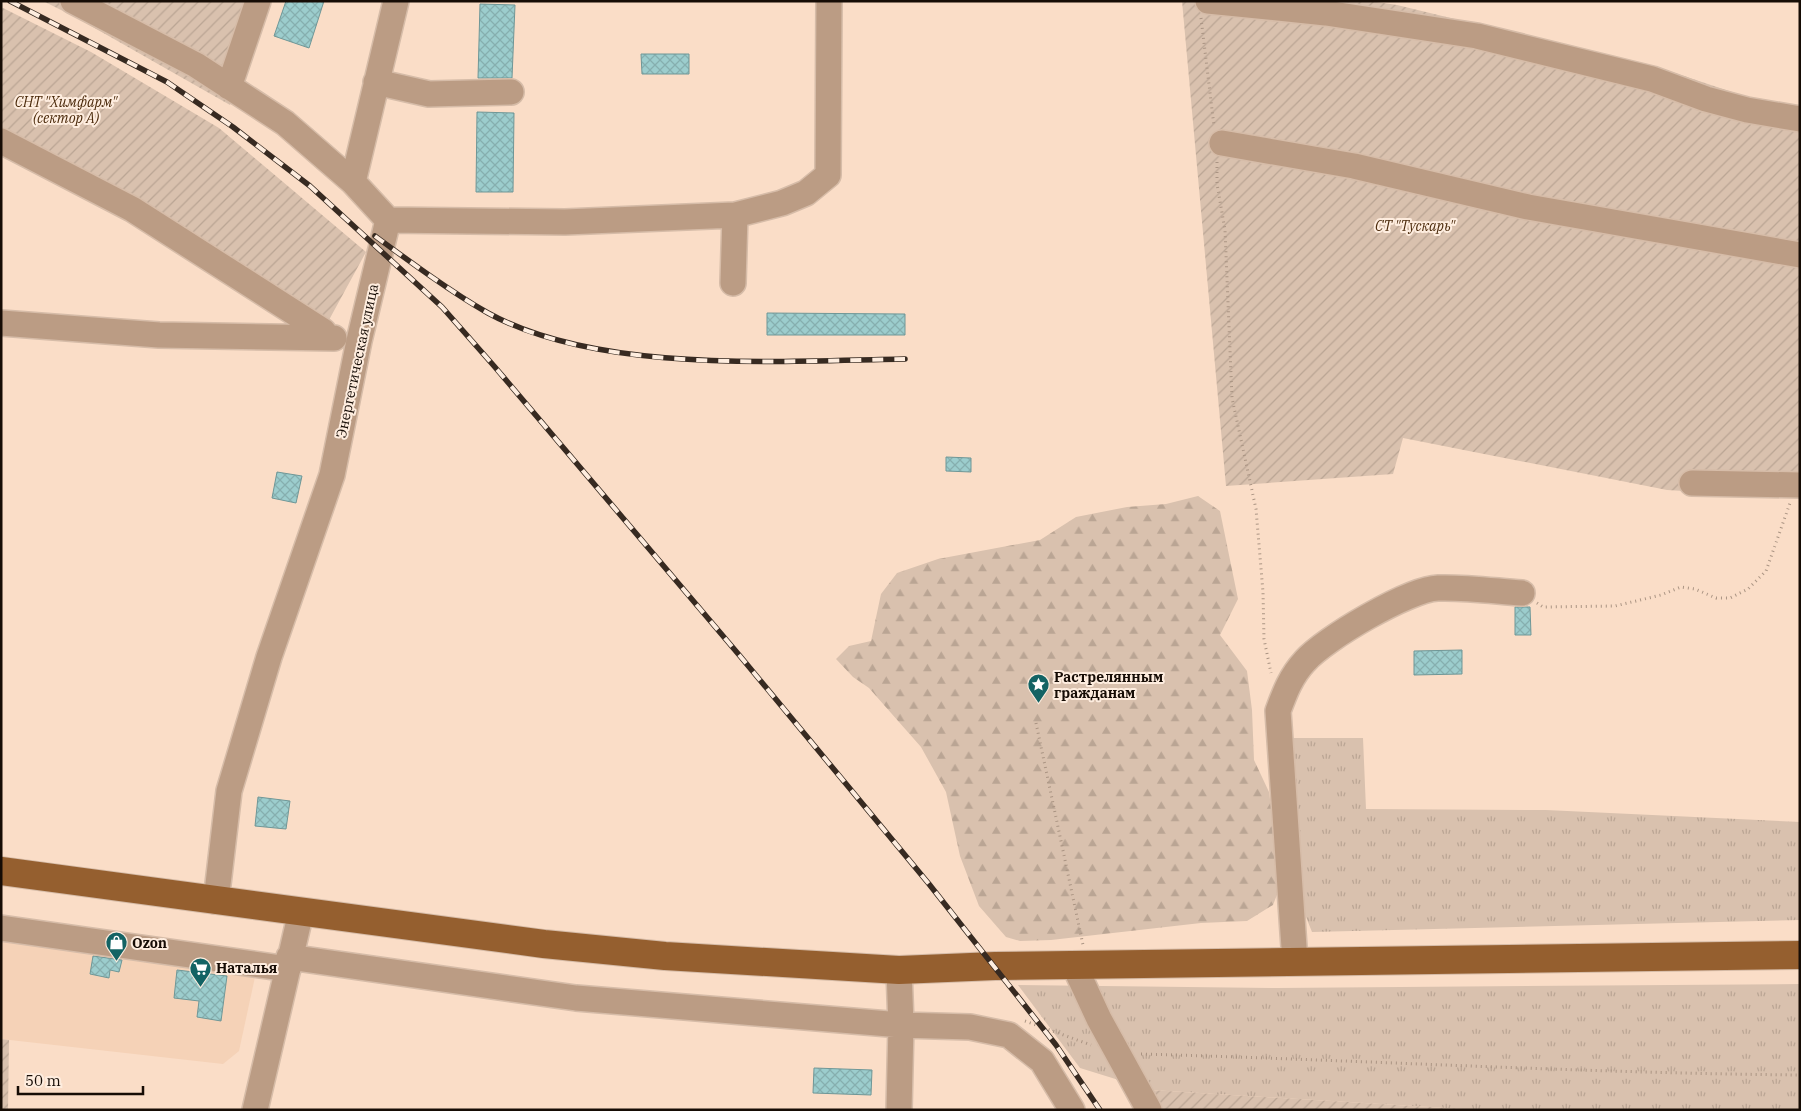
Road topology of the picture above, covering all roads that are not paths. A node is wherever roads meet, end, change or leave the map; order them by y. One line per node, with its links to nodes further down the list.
1 (73, 1): 6 (street)
2 (258, 1): 8 (street)
3 (396, 1): 7 (street)
4 (828, 1): 14 (street)
5 (1204, 6): 10 (street)
6 (100, 8): 8 (street)
7 (376, 82): 9 (street); 13 (street)
8 (229, 87): 13 (street)
9 (511, 92)
10 (1800, 119)
11 (1, 141): 19 (street)
12 (1222, 143): 16 (street)
13 (353, 182): 15 (street)
14 (735, 214): 15 (street); 17 (street)
15 (388, 220): 20 (street, Энергетическая улица)
16 (1800, 254)
17 (733, 282)
18 (1, 323): 19 (street)
19 (327, 336): 20 (street)
20 (359, 341): 25 (street, Энергетическая улица)
21 (1692, 483): 22 (street)
22 (1796, 492)
23 (1522, 593): 29 (street)
24 (1, 871): 25 (main road)
25 (216, 901): 26 (main road)
26 (301, 912): 30 (street); 32 (main road)
27 (1, 928): 30 (street)
28 (1800, 955): 29 (main road)
29 (1295, 962): 31 (main road)
30 (288, 963): 33 (street); 34 (street)
31 (1081, 965): 32 (main road); 37 (street)
32 (899, 970): 33 (street)
33 (901, 1025): 35 (street); 36 (street)
34 (255, 1110)
35 (898, 1110)
36 (1072, 1110)
37 (1149, 1110)

